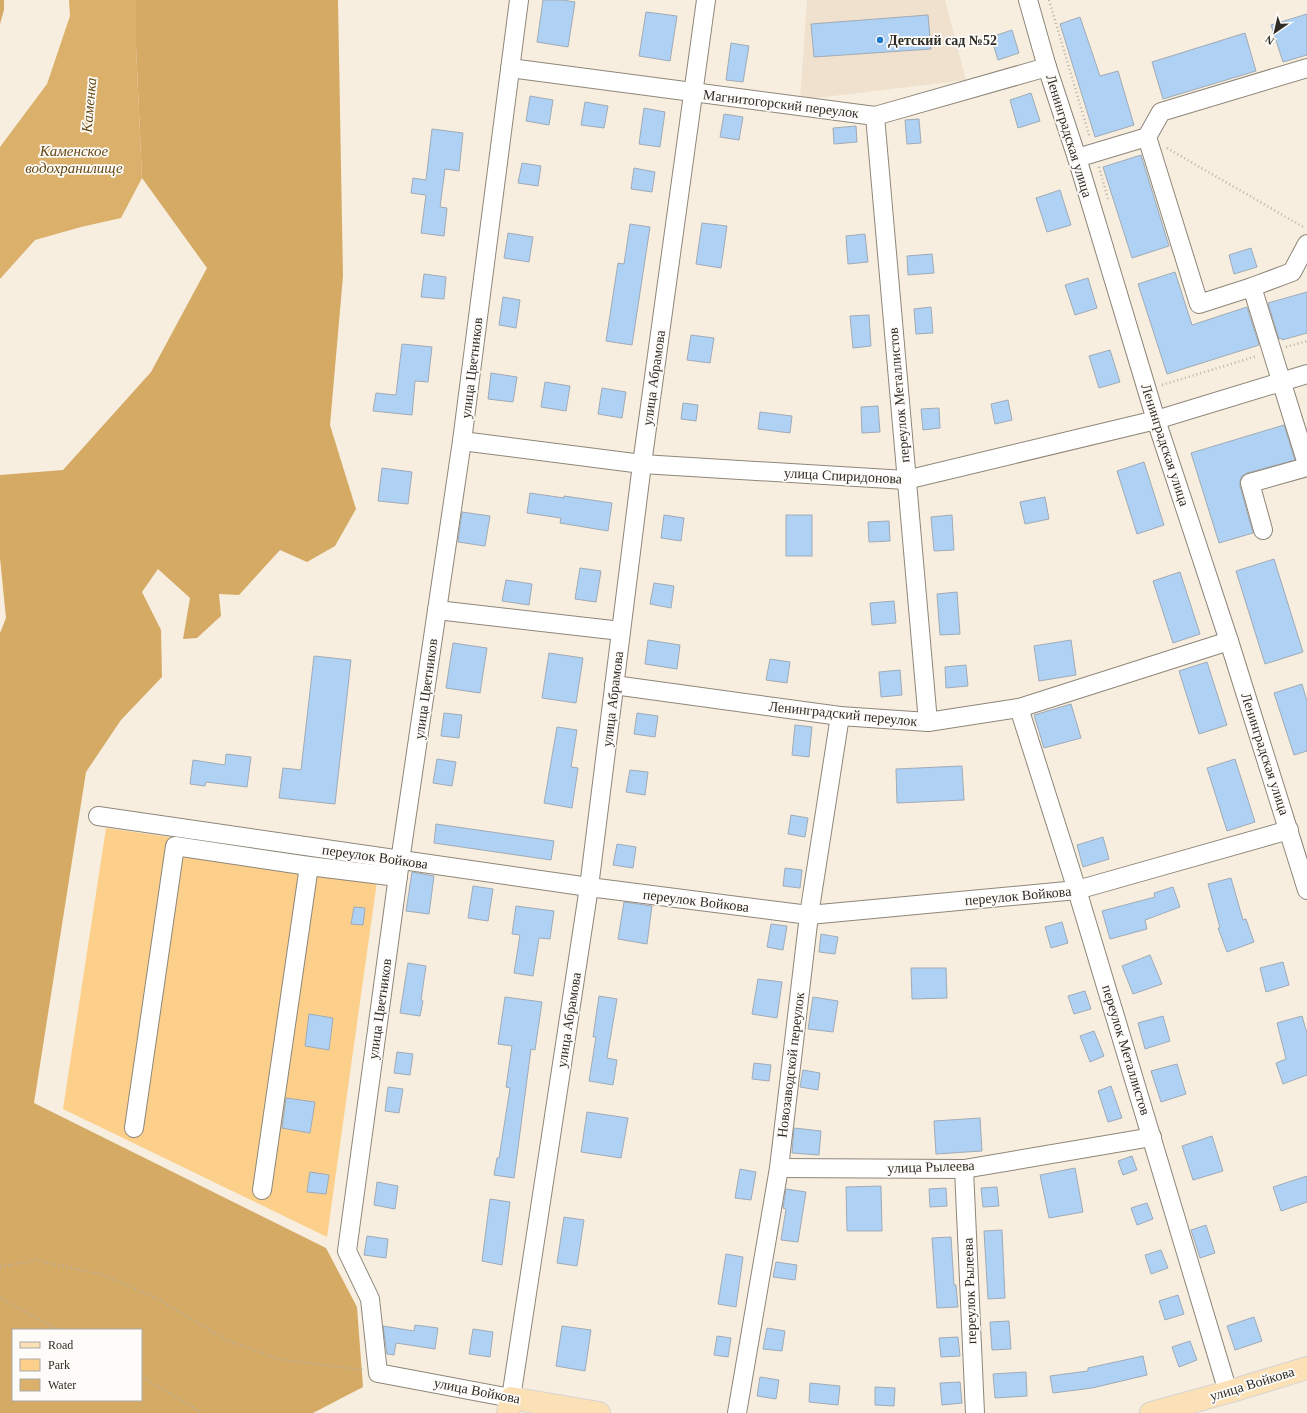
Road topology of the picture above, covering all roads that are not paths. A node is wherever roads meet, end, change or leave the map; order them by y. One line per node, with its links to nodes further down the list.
1 (519, 0): 5 (street, улица Цветников)
2 (706, 0): 7 (street, улица Абрамова)
3 (1028, 0): 4 (street, Ленинградская улица)
4 (1047, 67): 8 (street, Магнитогорский переулок); 10 (street, Ленинградская улица)
5 (510, 68): 7 (street, Магнитогорский переулок); 16 (street, улица Цветников)
6 (1307, 68): 9 (street)
7 (694, 92): 8 (street, Магнитогорский переулок); 17 (street, улица Абрамова)
8 (875, 116): 19 (street, переулок Металлистов)
9 (1148, 137): 10 (street); 12 (street)
10 (1077, 158): 15 (street, Ленинградская улица)
11 (1307, 244): 12 (street)
12 (1252, 287): 14 (street)
13 (1307, 374): 14 (street, улица Спиридонова)
14 (1282, 382): 15 (street, улица Спиридонова); 18 (street)
15 (1156, 420): 19 (street, улица Спиридонова); 23 (street, Ленинградская улица)
16 (462, 441): 17 (street, улица Спиридонова); 21 (street, улица Цветников)
17 (642, 464): 19 (street, улица Спиридонова); 22 (street, улица Абрамова)
18 (1307, 466): 20 (street)
19 (906, 480): 27 (street, переулок Металлистов)
20 (1264, 530)
21 (437, 610): 22 (street); 31 (street, улица Цветников)
22 (621, 631): 24 (street, улица Абрамова)
23 (1229, 641): 25 (street, Ленинградский переулок); 29 (street, Ленинградская улица)
24 (614, 685): 26 (street, Ленинградский переулок); 32 (street, улица Абрамова)
25 (1019, 708): 27 (street, Ленинградский переулок); 33 (street, переулок Металлистов)
26 (840, 716): 27 (street, Ленинградский переулок); 35 (street, Новозаводской переулок)
27 (928, 722)
28 (98, 816): 31 (street, переулок Войкова)
29 (1289, 830): 33 (street, переулок Войкова); 34 (street, Ленинградская улица)
30 (309, 866): 31 (street); 36 (street); 40 (street)
31 (399, 869): 32 (street, переулок Войкова); 42 (street, улица Цветников)
32 (589, 887): 35 (street, переулок Войкова); 44 (street, улица Абрамова)
33 (1078, 890): 35 (street, переулок Войкова); 37 (street, переулок Металлистов)
34 (1307, 890)
35 (809, 915): 38 (street, Новозаводской переулок)
36 (134, 1128)
37 (1152, 1137): 39 (street, улица Рылеева); 43 (street, переулок Металлистов)
38 (778, 1168): 39 (street, улица Рылеева); 46 (street, Новозаводской переулок)
39 (964, 1169): 47 (street, переулок Рылеева)
40 (262, 1190)
41 (1307, 1368): 43 (main road, улица Войкова)
42 (378, 1372): 44 (street, улица Войкова)
43 (1228, 1392): 48 (main road, улица Войкова)
44 (510, 1405): 45 (main road, улица Войкова)
45 (599, 1413)
46 (737, 1413)
47 (975, 1413)
48 (1151, 1413)

